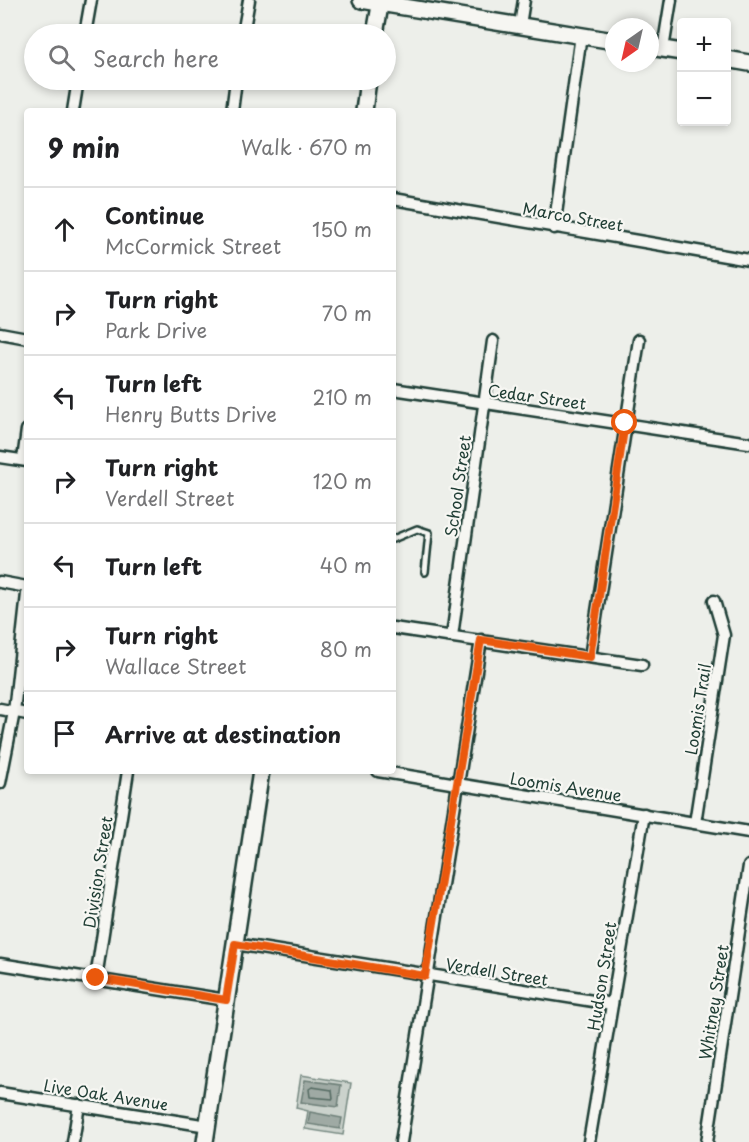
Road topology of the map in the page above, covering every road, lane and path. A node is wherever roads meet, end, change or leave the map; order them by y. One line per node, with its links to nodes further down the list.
1 (91, 0): 7 (street)
2 (249, 0): 8 (street)
3 (361, 0): 6 (street)
4 (524, 0): 10 (street)
5 (671, 0): 12 (street)
6 (380, 1): 9 (street); 10 (street)
7 (87, 24)
8 (245, 24)
9 (377, 24)
10 (520, 25): 11 (street)
11 (581, 35): 13 (street); 25 (street)
12 (659, 38)
13 (605, 39)
14 (659, 48): 15 (street)
15 (677, 51)
16 (731, 60): 17 (street)
17 (749, 63)
18 (77, 90): 21 (street)
19 (235, 90): 22 (street)
20 (367, 90): 23 (street)
21 (74, 108)
22 (232, 108)
23 (364, 108)
24 (396, 200): 25 (street, Marco Street)
25 (554, 228): 26 (street, Marco Street)
26 (749, 260)
27 (0, 333): 28 (street)
28 (24, 337)
29 (639, 340): 33 (street)
30 (493, 341): 32 (street, School Street)
31 (396, 390): 32 (street, Cedar Street)
32 (484, 405): 33 (street, Cedar Street); 44 (street, School Street)
33 (625, 423): 34 (street, Cedar Street); 46 (street)
34 (749, 443)
35 (0, 457): 36 (street)
36 (24, 461)
37 (396, 538): 38 (lane)
38 (425, 572)
39 (0, 582): 40 (street)
40 (24, 586)
41 (714, 601): 57 (street, Loomis Trail)
42 (24, 621): 49 (street)
43 (396, 628): 44 (street)
44 (452, 636): 45 (street)
45 (481, 640): 46 (street); 55 (street)
46 (590, 657): 47 (street)
47 (642, 665)
48 (0, 709): 49 (street)
49 (14, 712): 50 (street); 54 (street)
50 (24, 714)
51 (128, 774): 63 (street, Division Street)
52 (261, 774): 60 (street)
53 (396, 774): 55 (street, Loomis Avenue)
54 (0, 783)
55 (456, 784): 56 (street, Loomis Avenue); 62 (street)
56 (644, 814): 57 (street, Loomis Avenue); 65 (street, Hudson Street)
57 (695, 823): 58 (street, Loomis Avenue)
58 (749, 832)
59 (749, 866): 73 (street, Whitney Street)
60 (235, 944): 62 (street, Verdell Street); 64 (street)
61 (0, 964): 63 (street)
62 (425, 976): 65 (street, Verdell Street); 71 (street)
63 (96, 978): 64 (street)
64 (226, 1000): 68 (street)
65 (612, 1004): 72 (street, Hudson Street)
66 (0, 1093): 67 (street, Live Oak Avenue)
67 (79, 1105): 68 (street, Live Oak Avenue); 69 (street)
68 (207, 1126): 70 (street)
69 (73, 1142)
70 (205, 1142)
71 (401, 1142)
72 (589, 1142)
73 (707, 1142)

